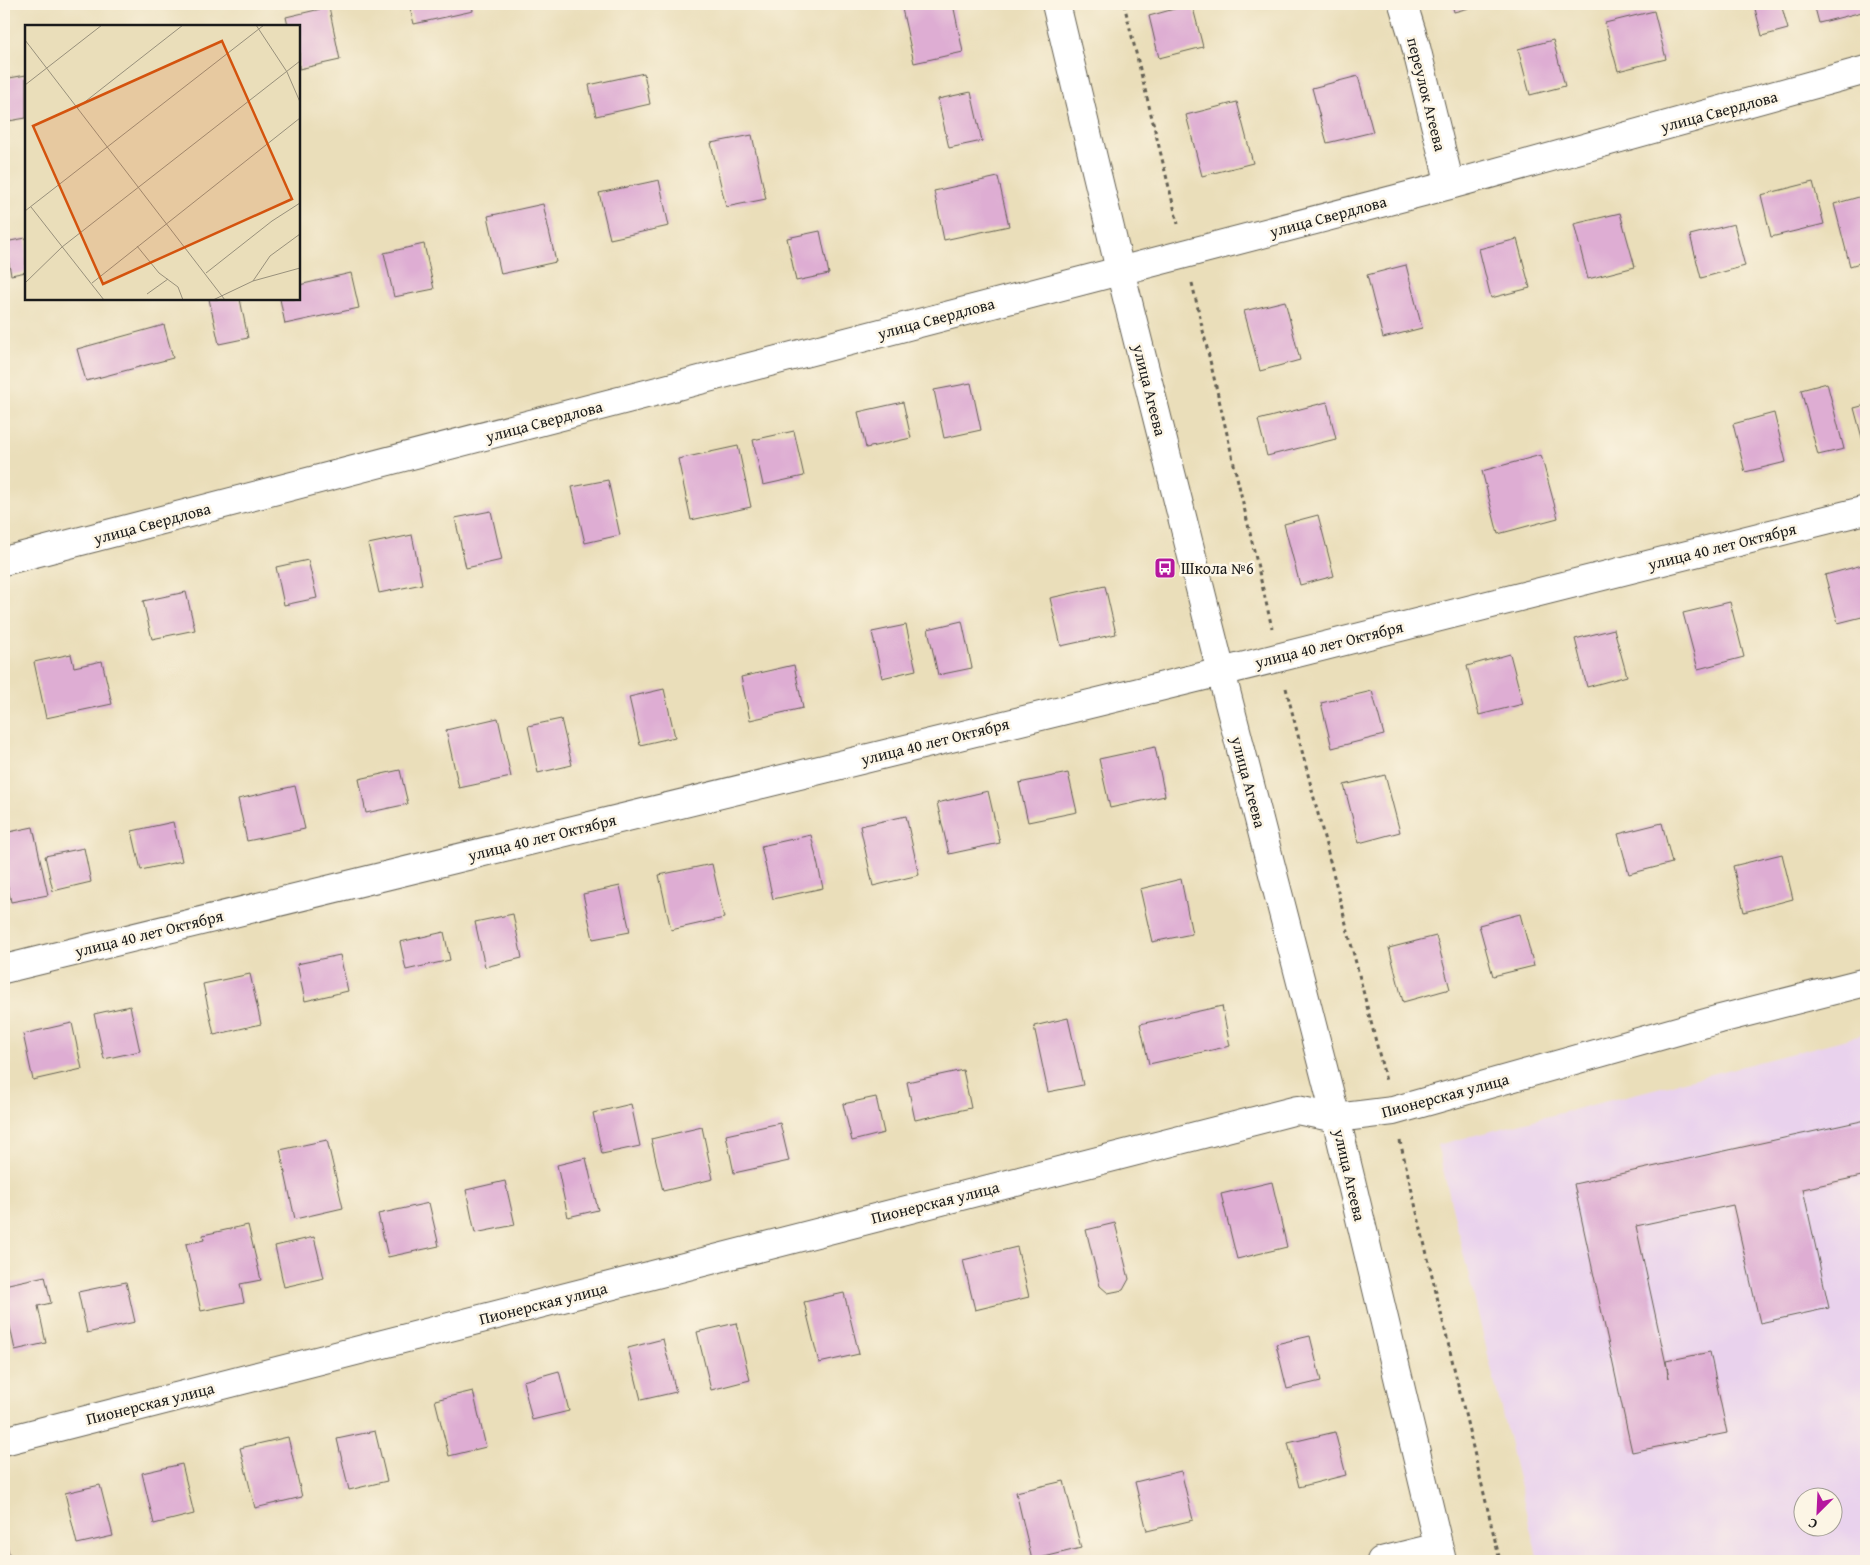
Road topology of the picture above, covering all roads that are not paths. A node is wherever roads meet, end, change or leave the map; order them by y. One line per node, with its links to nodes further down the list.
1 (1056, 4): 5 (street, улица Агеева)
2 (1403, 4): 4 (street, переулок Агеева)
3 (1866, 70): 4 (street, улица Свердлова)
4 (1450, 185): 5 (street, улица Свердлова)
5 (1120, 270): 7 (street, улица Свердлова); 8 (street, улица Агеева)
6 (1866, 510): 8 (street, улица 40 лет Октября)
7 (4, 561)
8 (1221, 672): 9 (street, улица 40 лет Октября); 11 (street, улица Агеева)
9 (4, 968)
10 (1866, 982): 11 (street, Пионерская улица)
11 (1336, 1118): 12 (street, Пионерская улица); 13 (street, улица Агеева)
12 (4, 1441)
13 (1440, 1554): 14 (street)
14 (1381, 1561)

